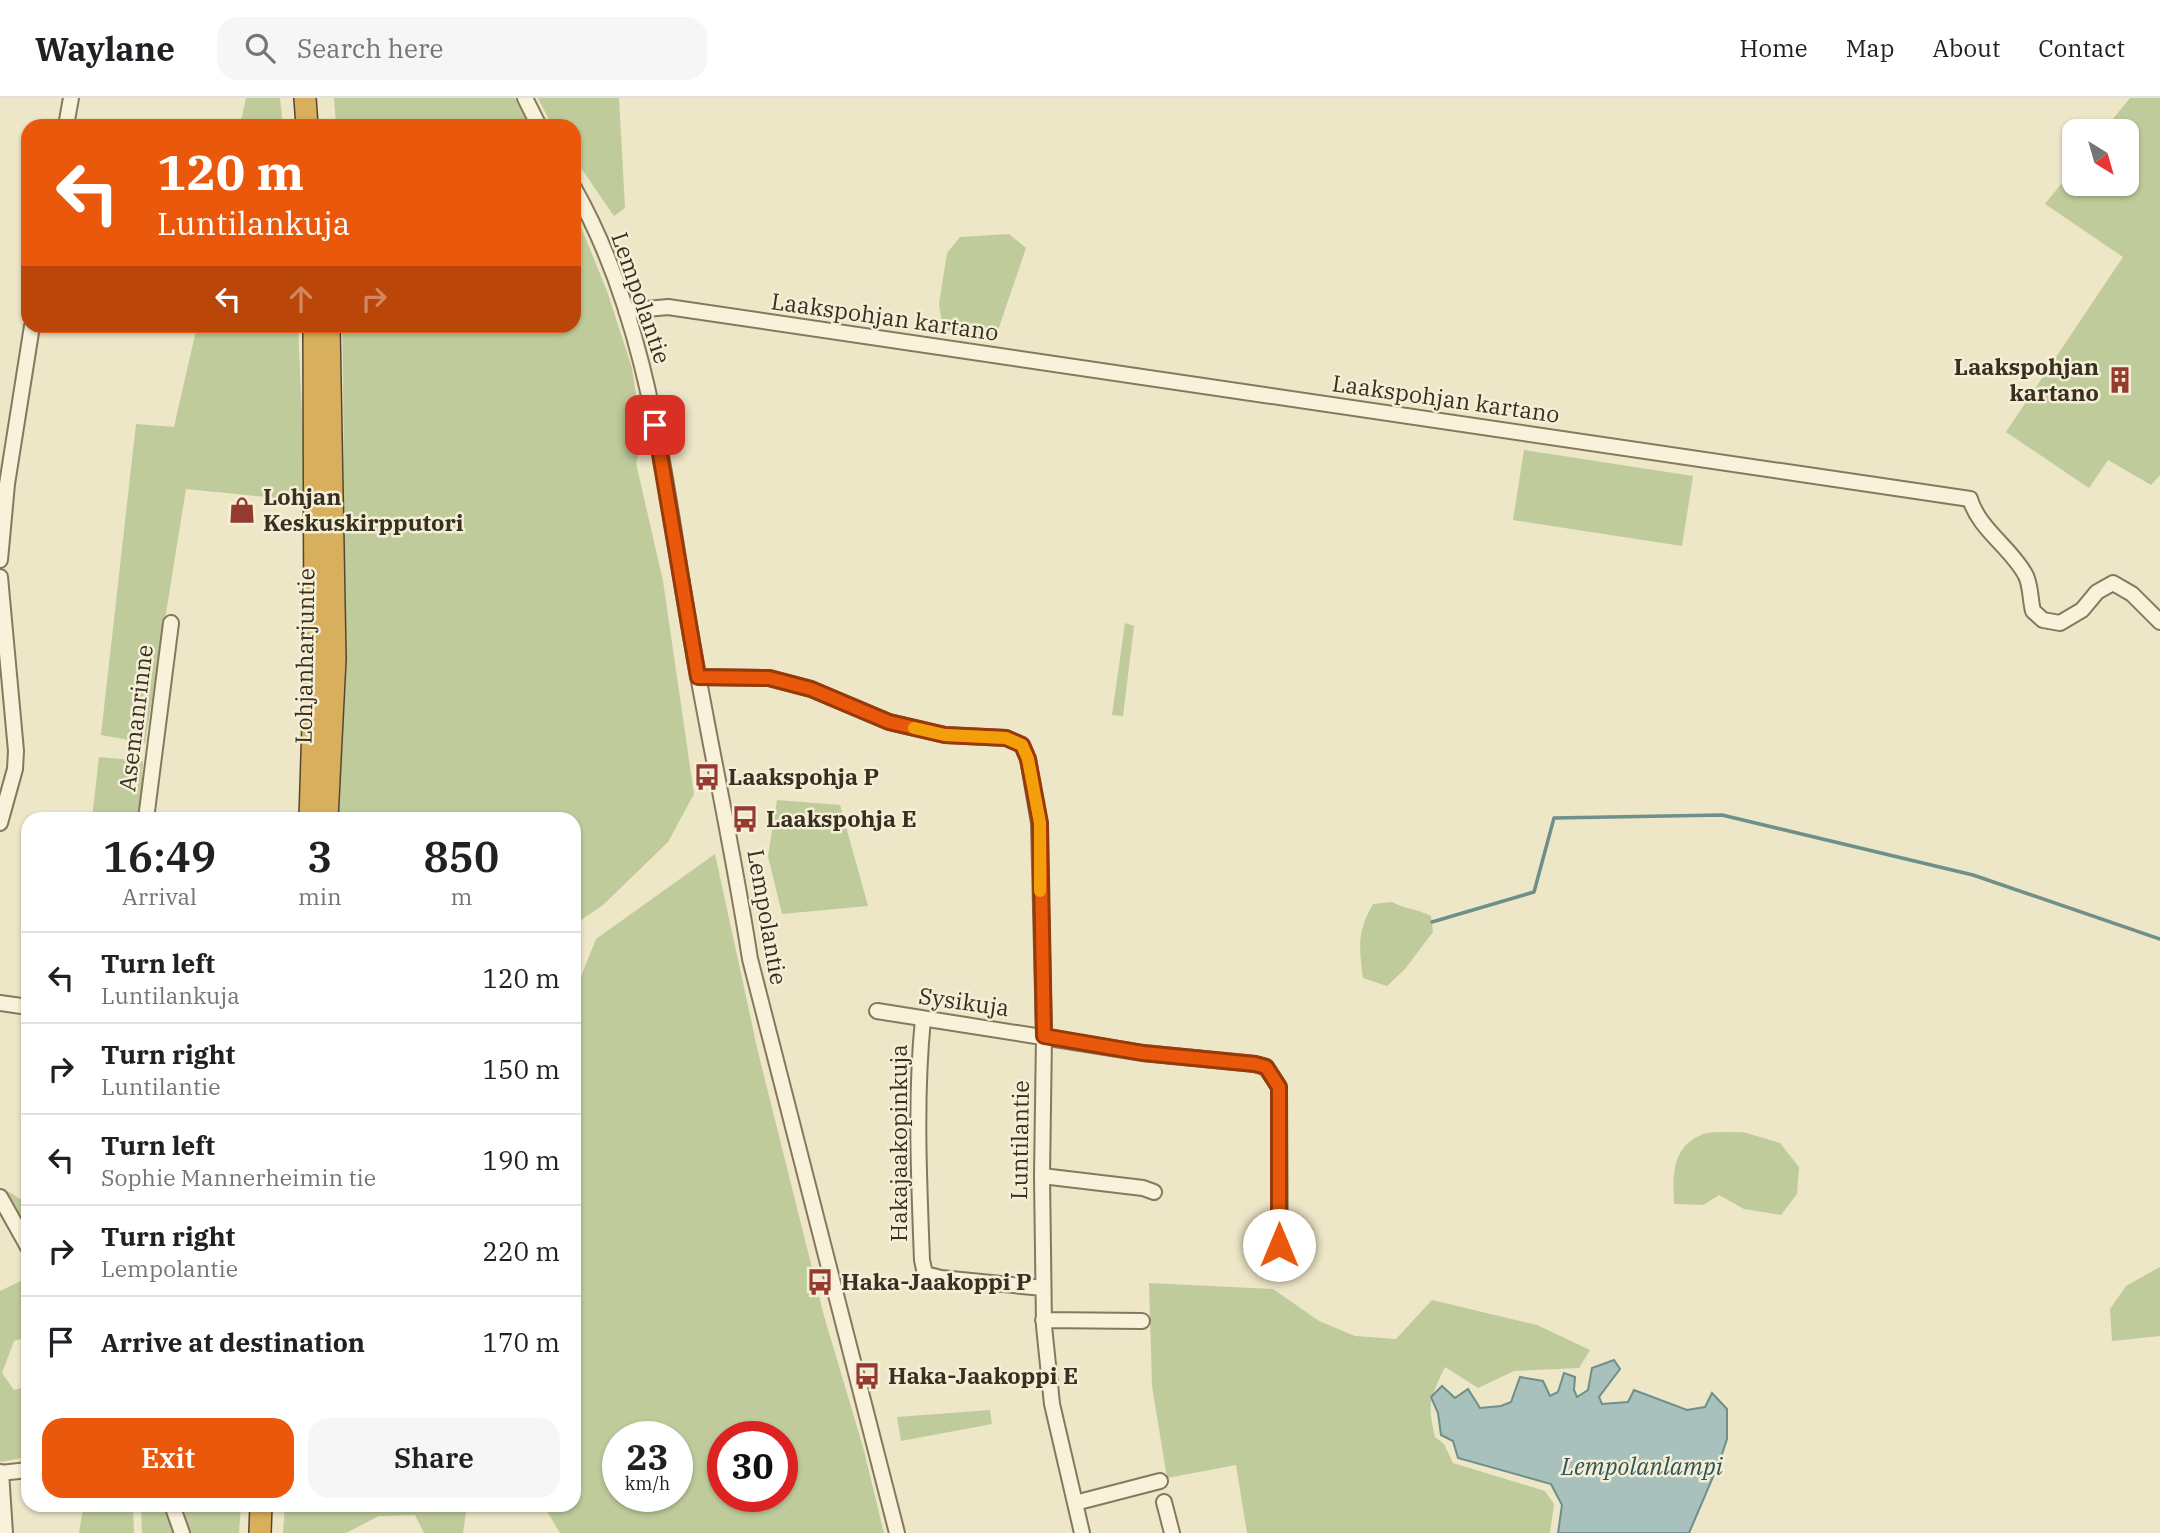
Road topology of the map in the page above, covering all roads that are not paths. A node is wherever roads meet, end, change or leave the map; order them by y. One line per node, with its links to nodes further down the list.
1 (71, 98): 5 (street)
2 (305, 98): 6 (highway)
3 (318, 98): 7 (highway)
4 (525, 98): 8 (street)
5 (67, 119)
6 (306, 119)
7 (320, 119)
8 (536, 119)
9 (581, 203): 10 (street, Lempolantie)
10 (626, 311): 16 (street, Laakspohjan kartano); 18 (street, Lempolantie)
11 (32, 333): 14 (street)
12 (314, 333): 20 (highway, Lohjanharjuntie)
13 (329, 333): 21 (highway, Lohjanharjuntie)
14 (0, 560)
15 (0, 577): 22 (street)
16 (2160, 622)
17 (171, 623): 19 (street, Asemanrinne)
18 (698, 677): 27 (street, Luntilantie); 48 (street, Lempolantie)
19 (147, 812)
20 (310, 812)
21 (327, 812)
22 (0, 823)
23 (0, 1003): 24 (street)
24 (21, 1006)
25 (877, 1011): 26 (street, Sysikuja)
26 (923, 1019): 27 (street, Sysikuja); 33 (street, Hakajaakopinkuja)
27 (1044, 1036): 28 (street, Luntilantie); 32 (street, Sysikuja)
28 (1042, 1175): 29 (street); 33 (street, Luntilantie)
29 (1154, 1192)
30 (0, 1196): 31 (street)
31 (21, 1234)
32 (1280, 1271)
33 (1043, 1288): 34 (street, Luntilantie)
34 (1043, 1320): 35 (street); 40 (street, Luntilantie)
35 (1142, 1321)
36 (21, 1471): 37 (street)
37 (1, 1472): 44 (street)
38 (1160, 1481): 40 (street)
39 (1164, 1502): 50 (street)
40 (1074, 1503): 49 (street, Luntilantie)
41 (174, 1512): 45 (street)
42 (261, 1512): 46 (highway)
43 (275, 1512): 47 (highway)
44 (5, 1533)
45 (182, 1533)
46 (260, 1533)
47 (274, 1533)
48 (897, 1533)
49 (1082, 1533)
50 (1172, 1533)

